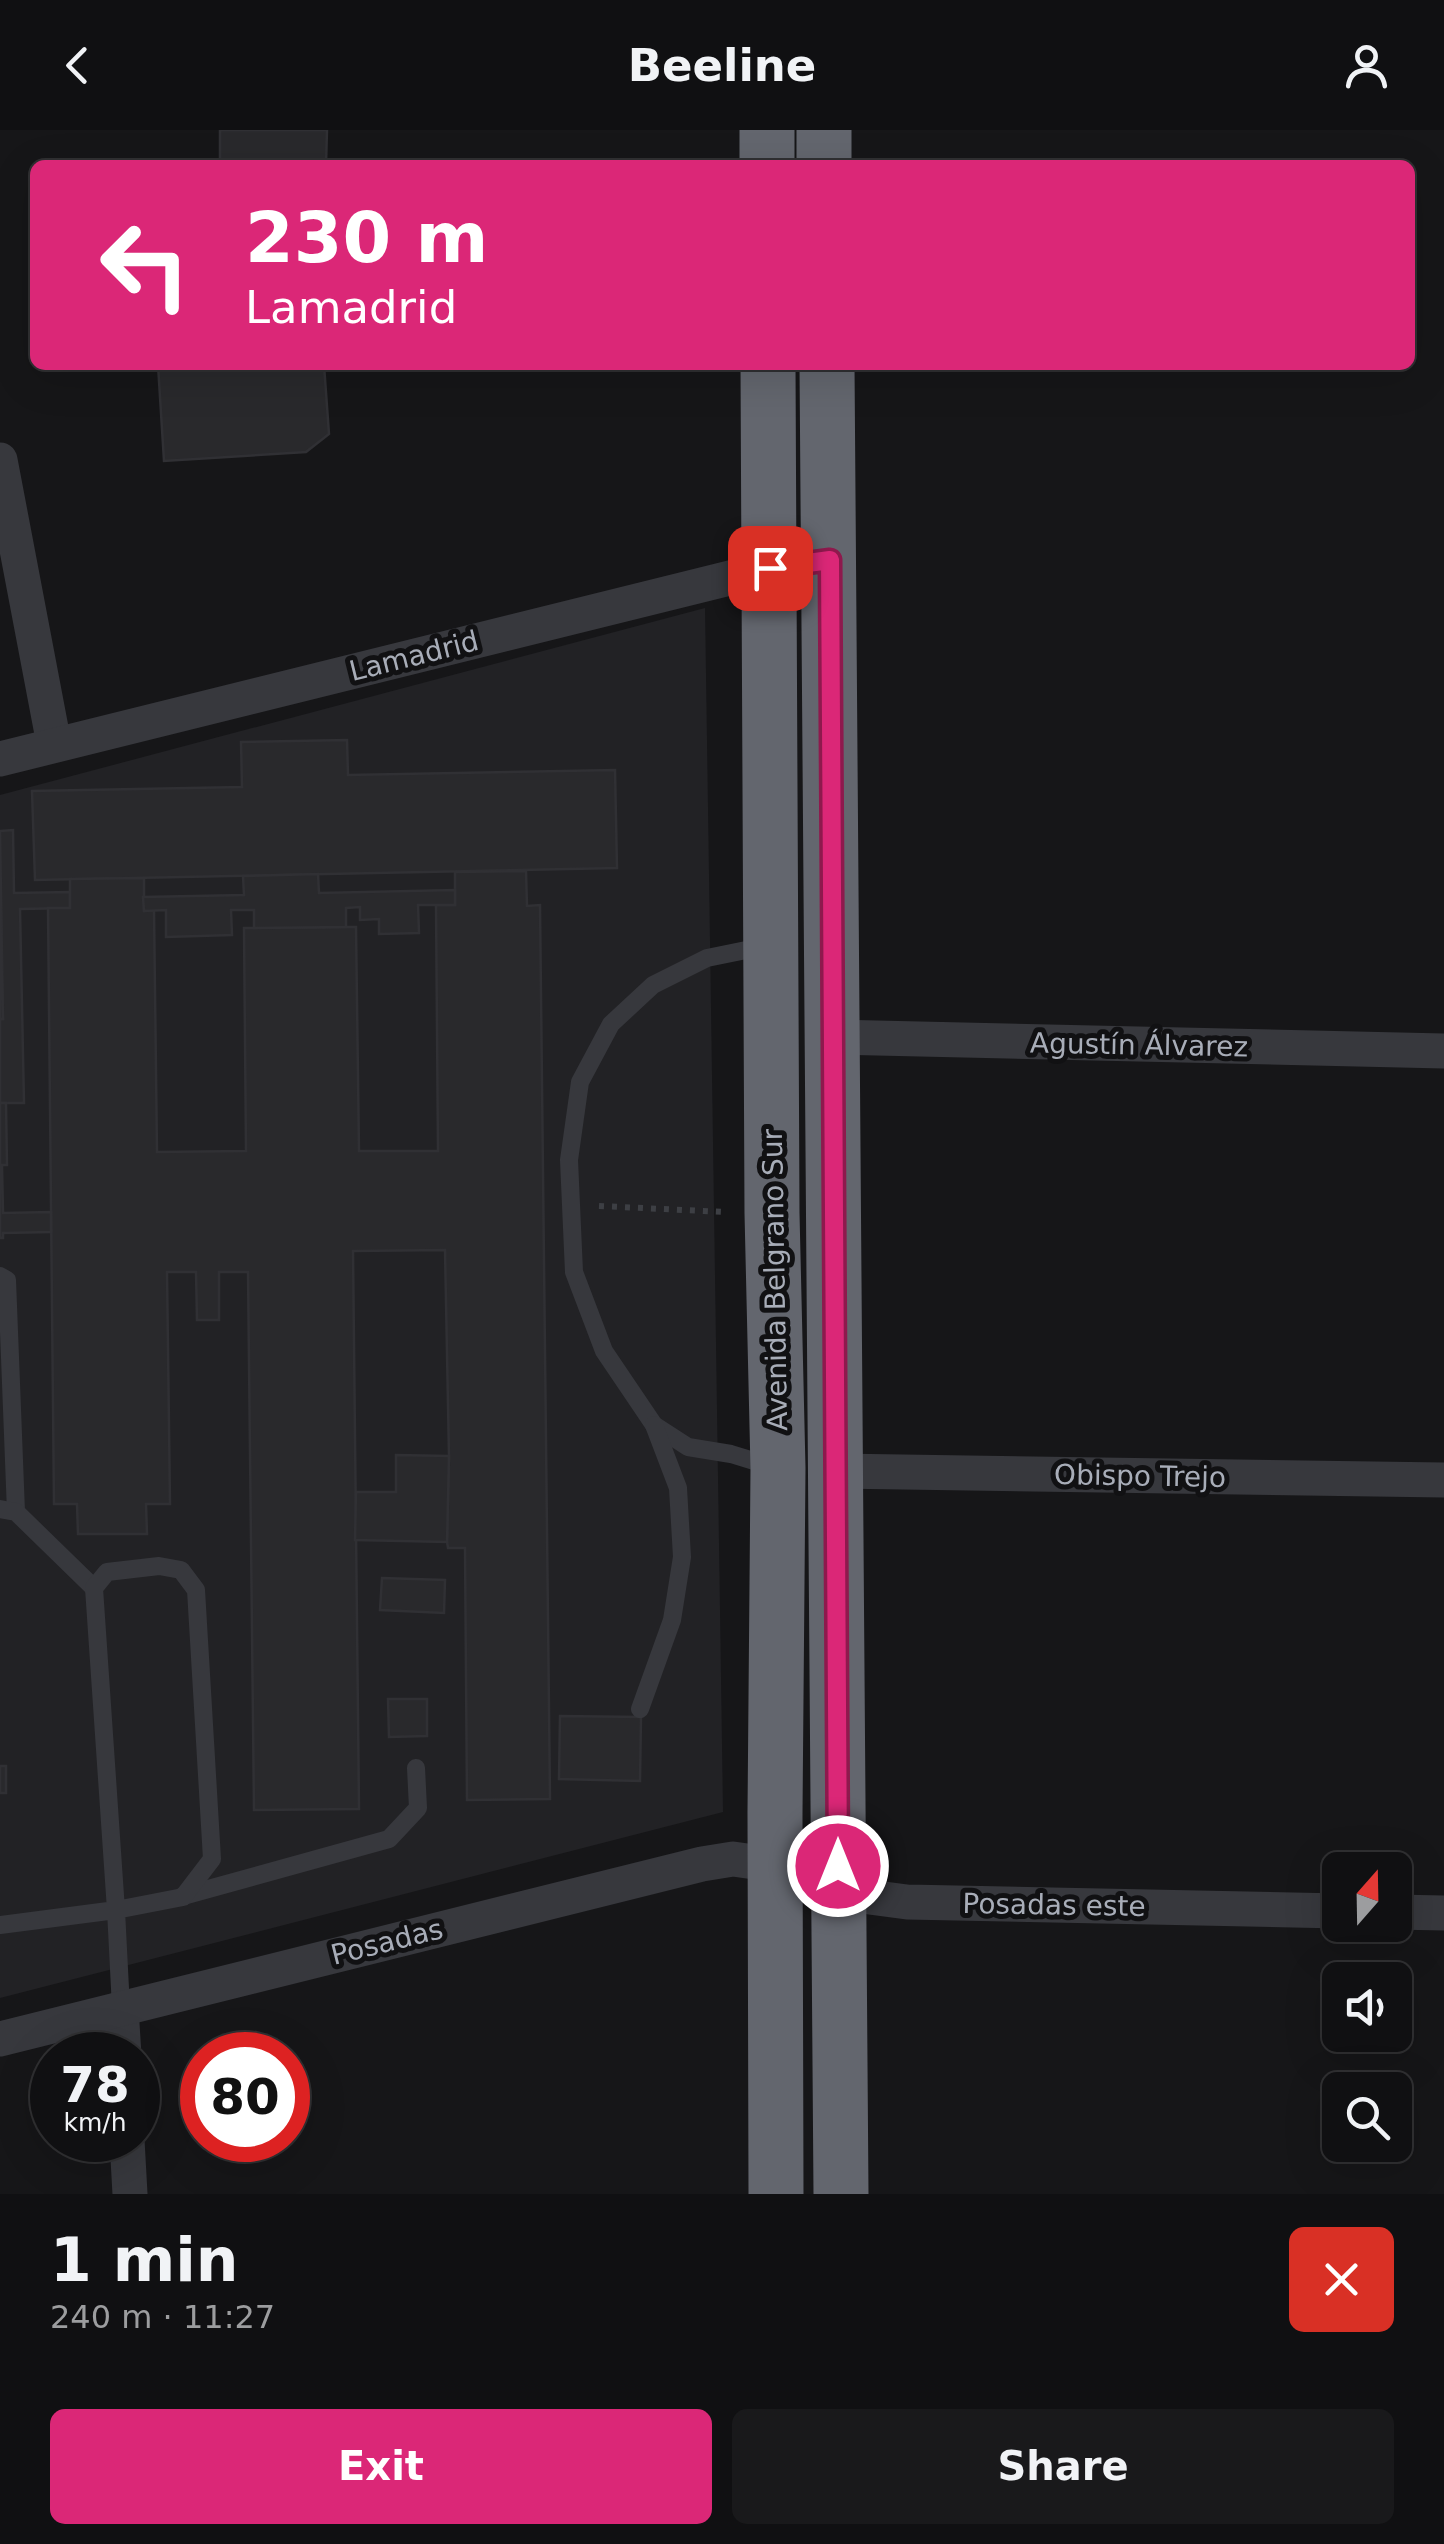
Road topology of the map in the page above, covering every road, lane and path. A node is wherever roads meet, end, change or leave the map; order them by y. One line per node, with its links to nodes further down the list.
1 (766, 130): 3 (highway)
2 (824, 130): 4 (highway)
3 (767, 160)
4 (824, 160)
5 (768, 370): 9 (highway, Avenida Belgrano Sur)
6 (827, 370): 8 (highway)
7 (0, 460): 10 (street)
8 (830, 560): 9 (street, Lamadrid); 13 (highway)
9 (770, 568): 10 (street, Lamadrid); 12 (highway, Avenida Belgrano Sur)
10 (54, 744): 11 (street, Lamadrid)
11 (0, 759)
12 (772, 944): 15 (lane); 16 (highway, Avenida Belgrano Sur)
13 (833, 1037): 14 (street, Agustín Álvarez); 20 (highway)
14 (1444, 1051)
15 (570, 1205): 16 (path); 18 (lane)
16 (772, 1213): 19 (highway, Avenida Belgrano Sur)
17 (0, 1276): 22 (lane)
18 (654, 1425): 19 (lane); 24 (lane)
19 (778, 1468): 26 (highway, Avenida Belgrano Sur)
20 (836, 1471): 21 (street, Obispo Trejo); 27 (highway)
21 (1444, 1480)
22 (8, 1510): 23 (lane)
23 (94, 1588): 28 (lane); 29 (lane)
24 (640, 1709)
25 (416, 1768): 28 (lane)
26 (776, 1864): 27 (street, Posadas este); 34 (street, Posadas); 39 (highway, Avenida Belgrano Sur)
27 (839, 1893): 30 (street, Posadas este); 40 (highway)
28 (183, 1896): 29 (lane)
29 (116, 1910): 33 (lane); 34 (lane)
30 (1322, 1910)
31 (1412, 1912): 32 (street)
32 (1444, 1913)
33 (0, 1925)
34 (122, 2008): 35 (street); 36 (street, Posadas)
35 (123, 2032)
36 (0, 2040)
37 (129, 2162): 38 (street)
38 (130, 2194)
39 (776, 2194)
40 (842, 2194)

